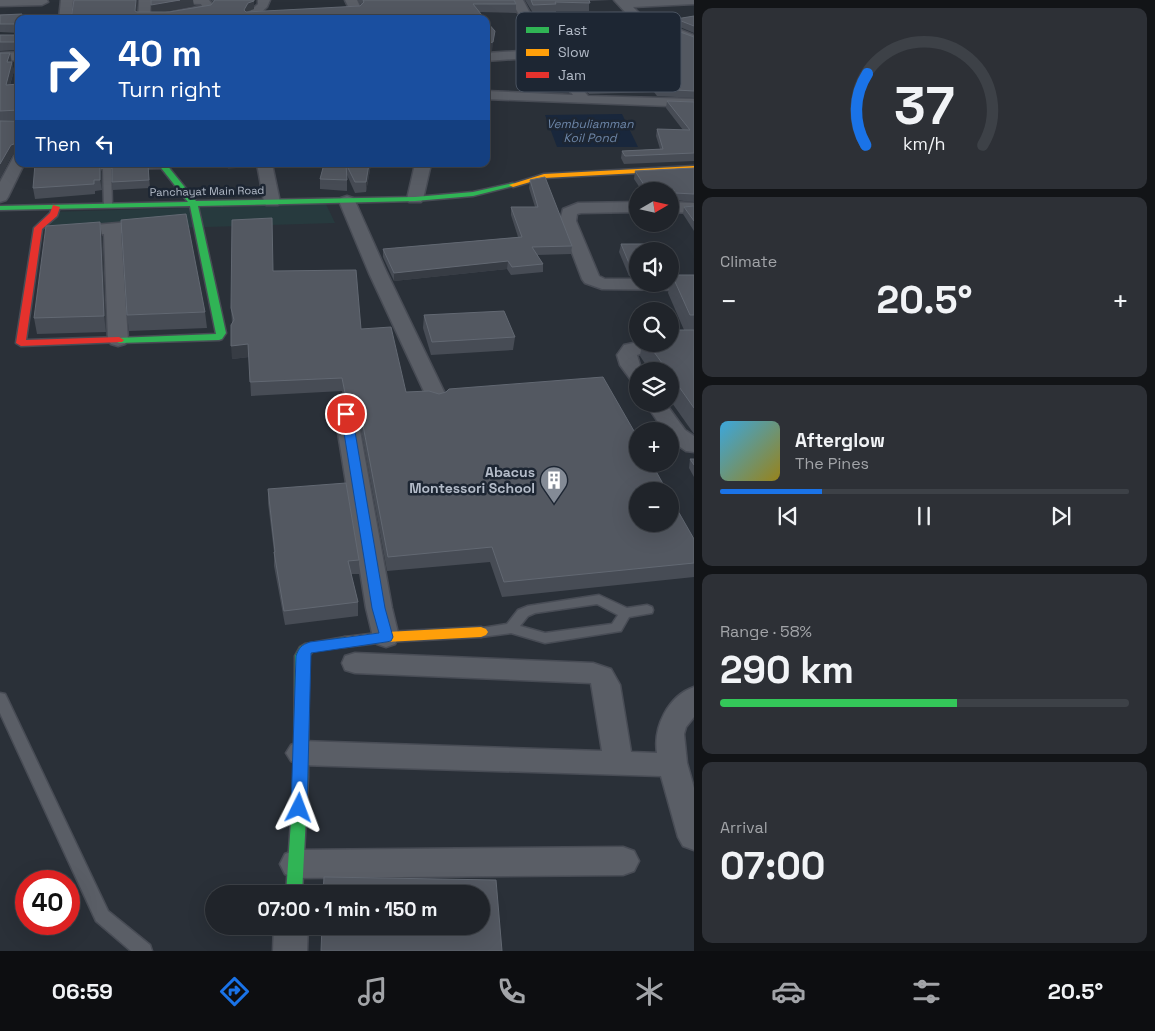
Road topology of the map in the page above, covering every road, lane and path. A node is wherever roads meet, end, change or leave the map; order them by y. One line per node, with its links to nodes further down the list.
1 (67, 0): 14 (street)
2 (145, 0): 15 (street)
3 (161, 0): 16 (street)
4 (264, 0): 17 (street)
5 (517, 0): 10 (street)
6 (41, 1): 9 (street); 13 (street)
7 (694, 1): 8 (street)
8 (622, 2): 11 (street)
9 (0, 3)
10 (523, 12)
11 (632, 12)
12 (272, 13): 18 (street)
13 (44, 15)
14 (65, 15)
15 (144, 15)
16 (170, 15)
17 (252, 15)
18 (254, 15)
19 (0, 19): 20 (street)
20 (15, 19)
21 (516, 54): 23 (street)
22 (0, 57): 24 (street)
23 (490, 57)
24 (15, 61)
25 (15, 62): 26 (street)
26 (0, 67)
27 (579, 92): 29 (street)
28 (490, 95): 29 (street)
29 (586, 100): 30 (street)
30 (694, 103)
31 (15, 160): 32 (street)
32 (0, 161)
33 (15, 166): 40 (street)
34 (80, 167): 35 (lane)
35 (107, 167): 45 (lane)
36 (164, 167): 44 (street)
37 (265, 167): 43 (street)
38 (422, 167): 41 (street)
39 (694, 168): 41 (street, Panchayat Main Road)
40 (0, 197)
41 (415, 199): 42 (street, Panchayat Main Road)
42 (347, 201): 43 (street, Panchayat Main Road); 56 (street)
43 (272, 202): 44 (street, Panchayat Main Road)
44 (193, 203): 45 (street, Panchayat Main Road); 51 (street)
45 (108, 205): 46 (street, Panchayat Main Road)
46 (56, 207): 49 (street, Panchayat Main Road); 53 (street)
47 (629, 207): 54 (street)
48 (679, 207): 50 (street)
49 (0, 208)
50 (694, 208)
51 (198, 222): 52 (street); 55 (street)
52 (112, 228): 53 (street); 55 (street)
53 (37, 235): 55 (street)
54 (694, 285)
55 (118, 340)
56 (438, 400)
57 (661, 412): 59 (street)
58 (346, 414): 64 (street)
59 (694, 446)
60 (647, 610): 61 (lane)
61 (625, 613): 62 (lane); 62 (lane)
62 (512, 628): 63 (lane)
63 (481, 632): 64 (street)
64 (386, 637): 68 (street)
65 (355, 663): 69 (street)
66 (0, 698): 75 (lane)
67 (694, 698): 70 (street)
68 (301, 753): 69 (street); 73 (street)
69 (618, 763): 70 (street)
70 (673, 765): 71 (street)
71 (694, 837)
72 (623, 861): 73 (street)
73 (295, 879)
74 (291, 935): 76 (street)
75 (144, 951)
76 (290, 951)

